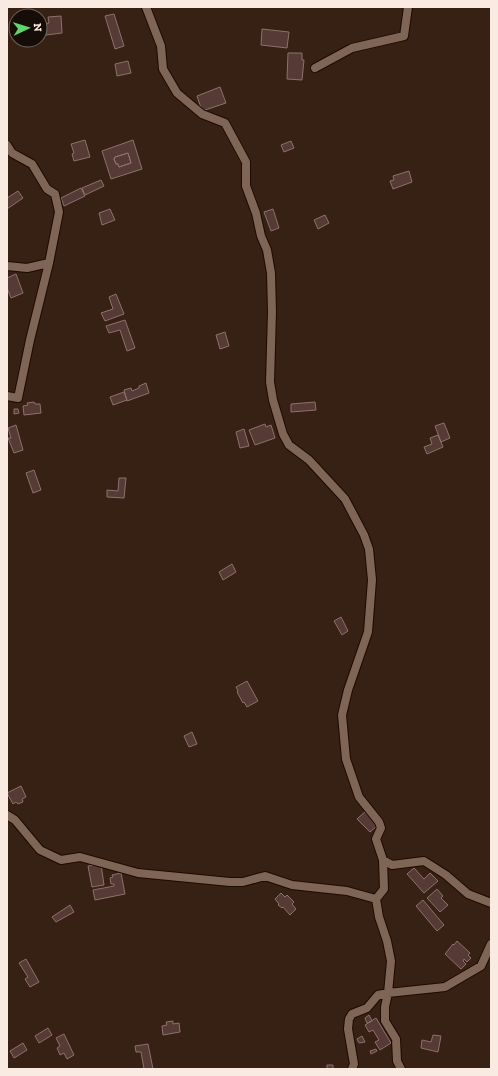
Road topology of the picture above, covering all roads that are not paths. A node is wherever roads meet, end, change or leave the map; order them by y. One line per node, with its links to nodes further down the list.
1 (146, 7): 9 (street)
2 (408, 7): 3 (street)
3 (314, 68)
4 (7, 145): 5 (street)
5 (49, 263): 6 (street); 7 (street)
6 (7, 266)
7 (7, 396)
8 (7, 815): 10 (street)
9 (383, 860): 10 (street); 11 (street)
10 (376, 899): 13 (street)
11 (491, 903)
12 (491, 944): 13 (street)
13 (388, 992): 14 (street); 15 (street)
14 (352, 1069)
15 (401, 1069)

